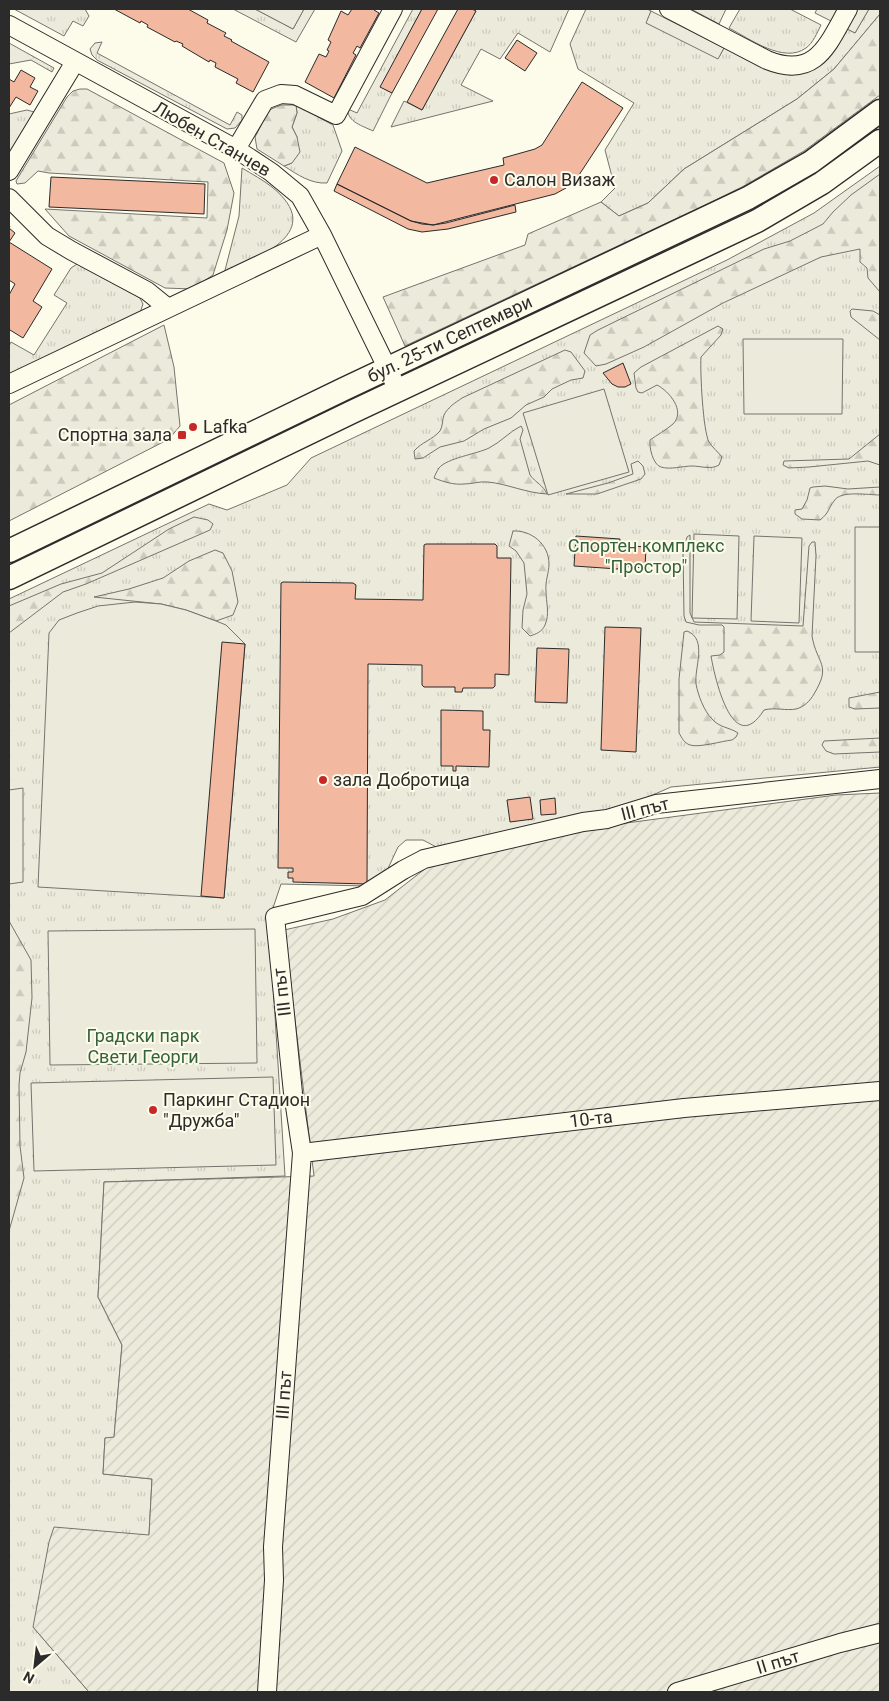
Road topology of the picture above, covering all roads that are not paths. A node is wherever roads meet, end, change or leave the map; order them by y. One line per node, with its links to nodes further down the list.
1 (393, 9): 8 (street)
2 (669, 9): 3 (street)
3 (848, 9)
4 (9, 25): 5 (street, Любен Станчев)
5 (75, 62): 8 (street, Любен Станчев); 9 (street)
6 (880, 111): 13 (main road, бул. 25-ти Септември)
7 (880, 141): 15 (main road, бул. 25-ти Септември)
8 (236, 149): 11 (street, Любен Станчев)
9 (9, 171)
10 (9, 198): 12 (street)
11 (322, 236): 12 (street); 13 (street, Любен Станчев)
12 (168, 308): 14 (street)
13 (388, 368): 15 (street, Любен Станчев); 16 (main road, бул. 25-ти Септември)
14 (9, 384)
15 (398, 390): 17 (main road, бул. 25-ти Септември)
16 (9, 551)
17 (9, 578)
18 (880, 779): 20 (street, ІІІ път)
19 (880, 1091): 20 (street, 10-та)
20 (302, 1153): 22 (street, ІІІ път)
21 (880, 1633): 23 (street, ІІ път)
22 (266, 1692)
23 (677, 1692)

